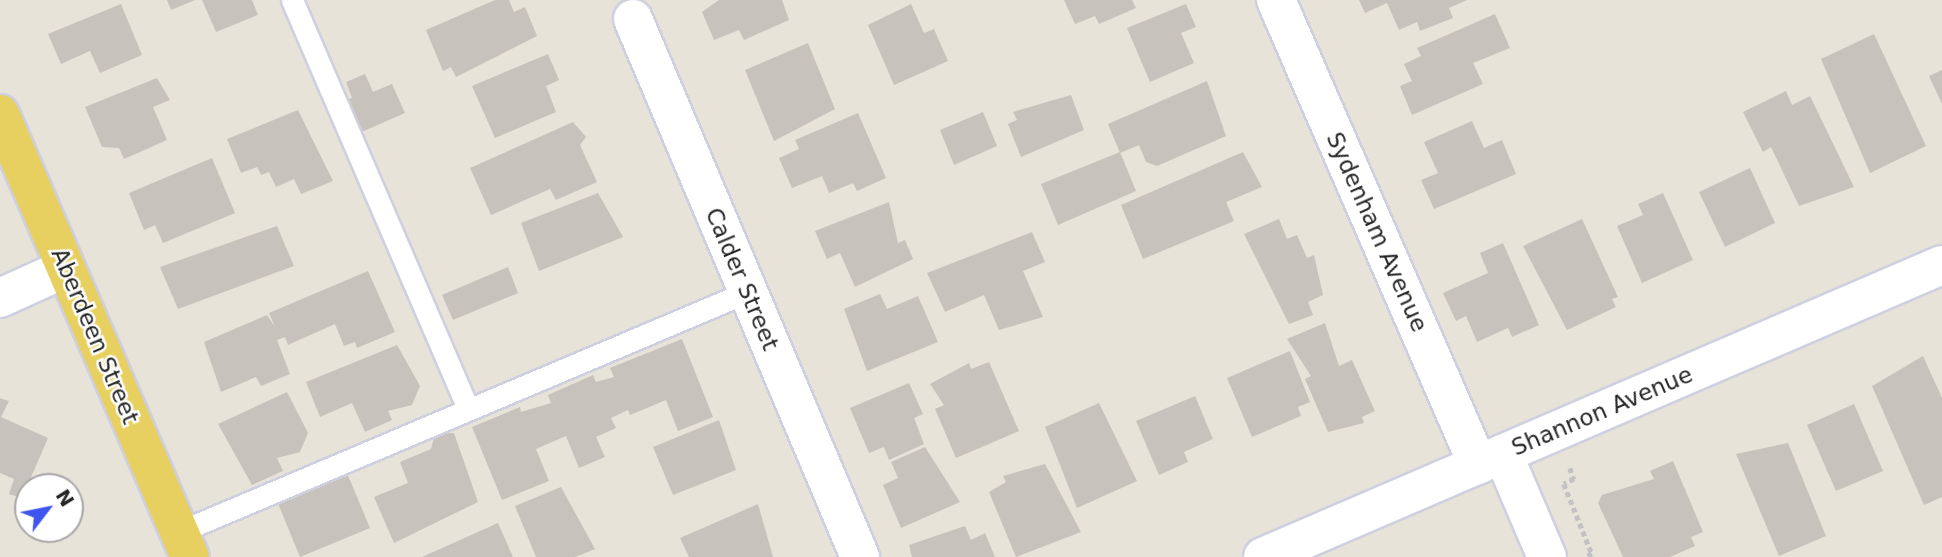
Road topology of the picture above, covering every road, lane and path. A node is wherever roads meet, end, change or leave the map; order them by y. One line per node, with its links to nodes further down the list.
1 (292, 0): 9 (lane)
2 (1276, 0): 10 (street, Sydenham Avenue)
3 (631, 10): 7 (street, Calder Street)
4 (0, 114): 6 (main road, Aberdeen Street)
5 (1942, 265): 10 (street, Shannon Avenue)
6 (66, 268): 8 (street); 11 (main road, Aberdeen Street)
7 (747, 292): 9 (lane); 12 (street, Calder Street)
8 (0, 299)
9 (468, 409): 11 (lane)
10 (1490, 459): 13 (street, Shannon Avenue); 14 (street, Sydenham Avenue)
11 (185, 544)
12 (860, 557)
13 (1263, 557)
14 (1547, 557)

